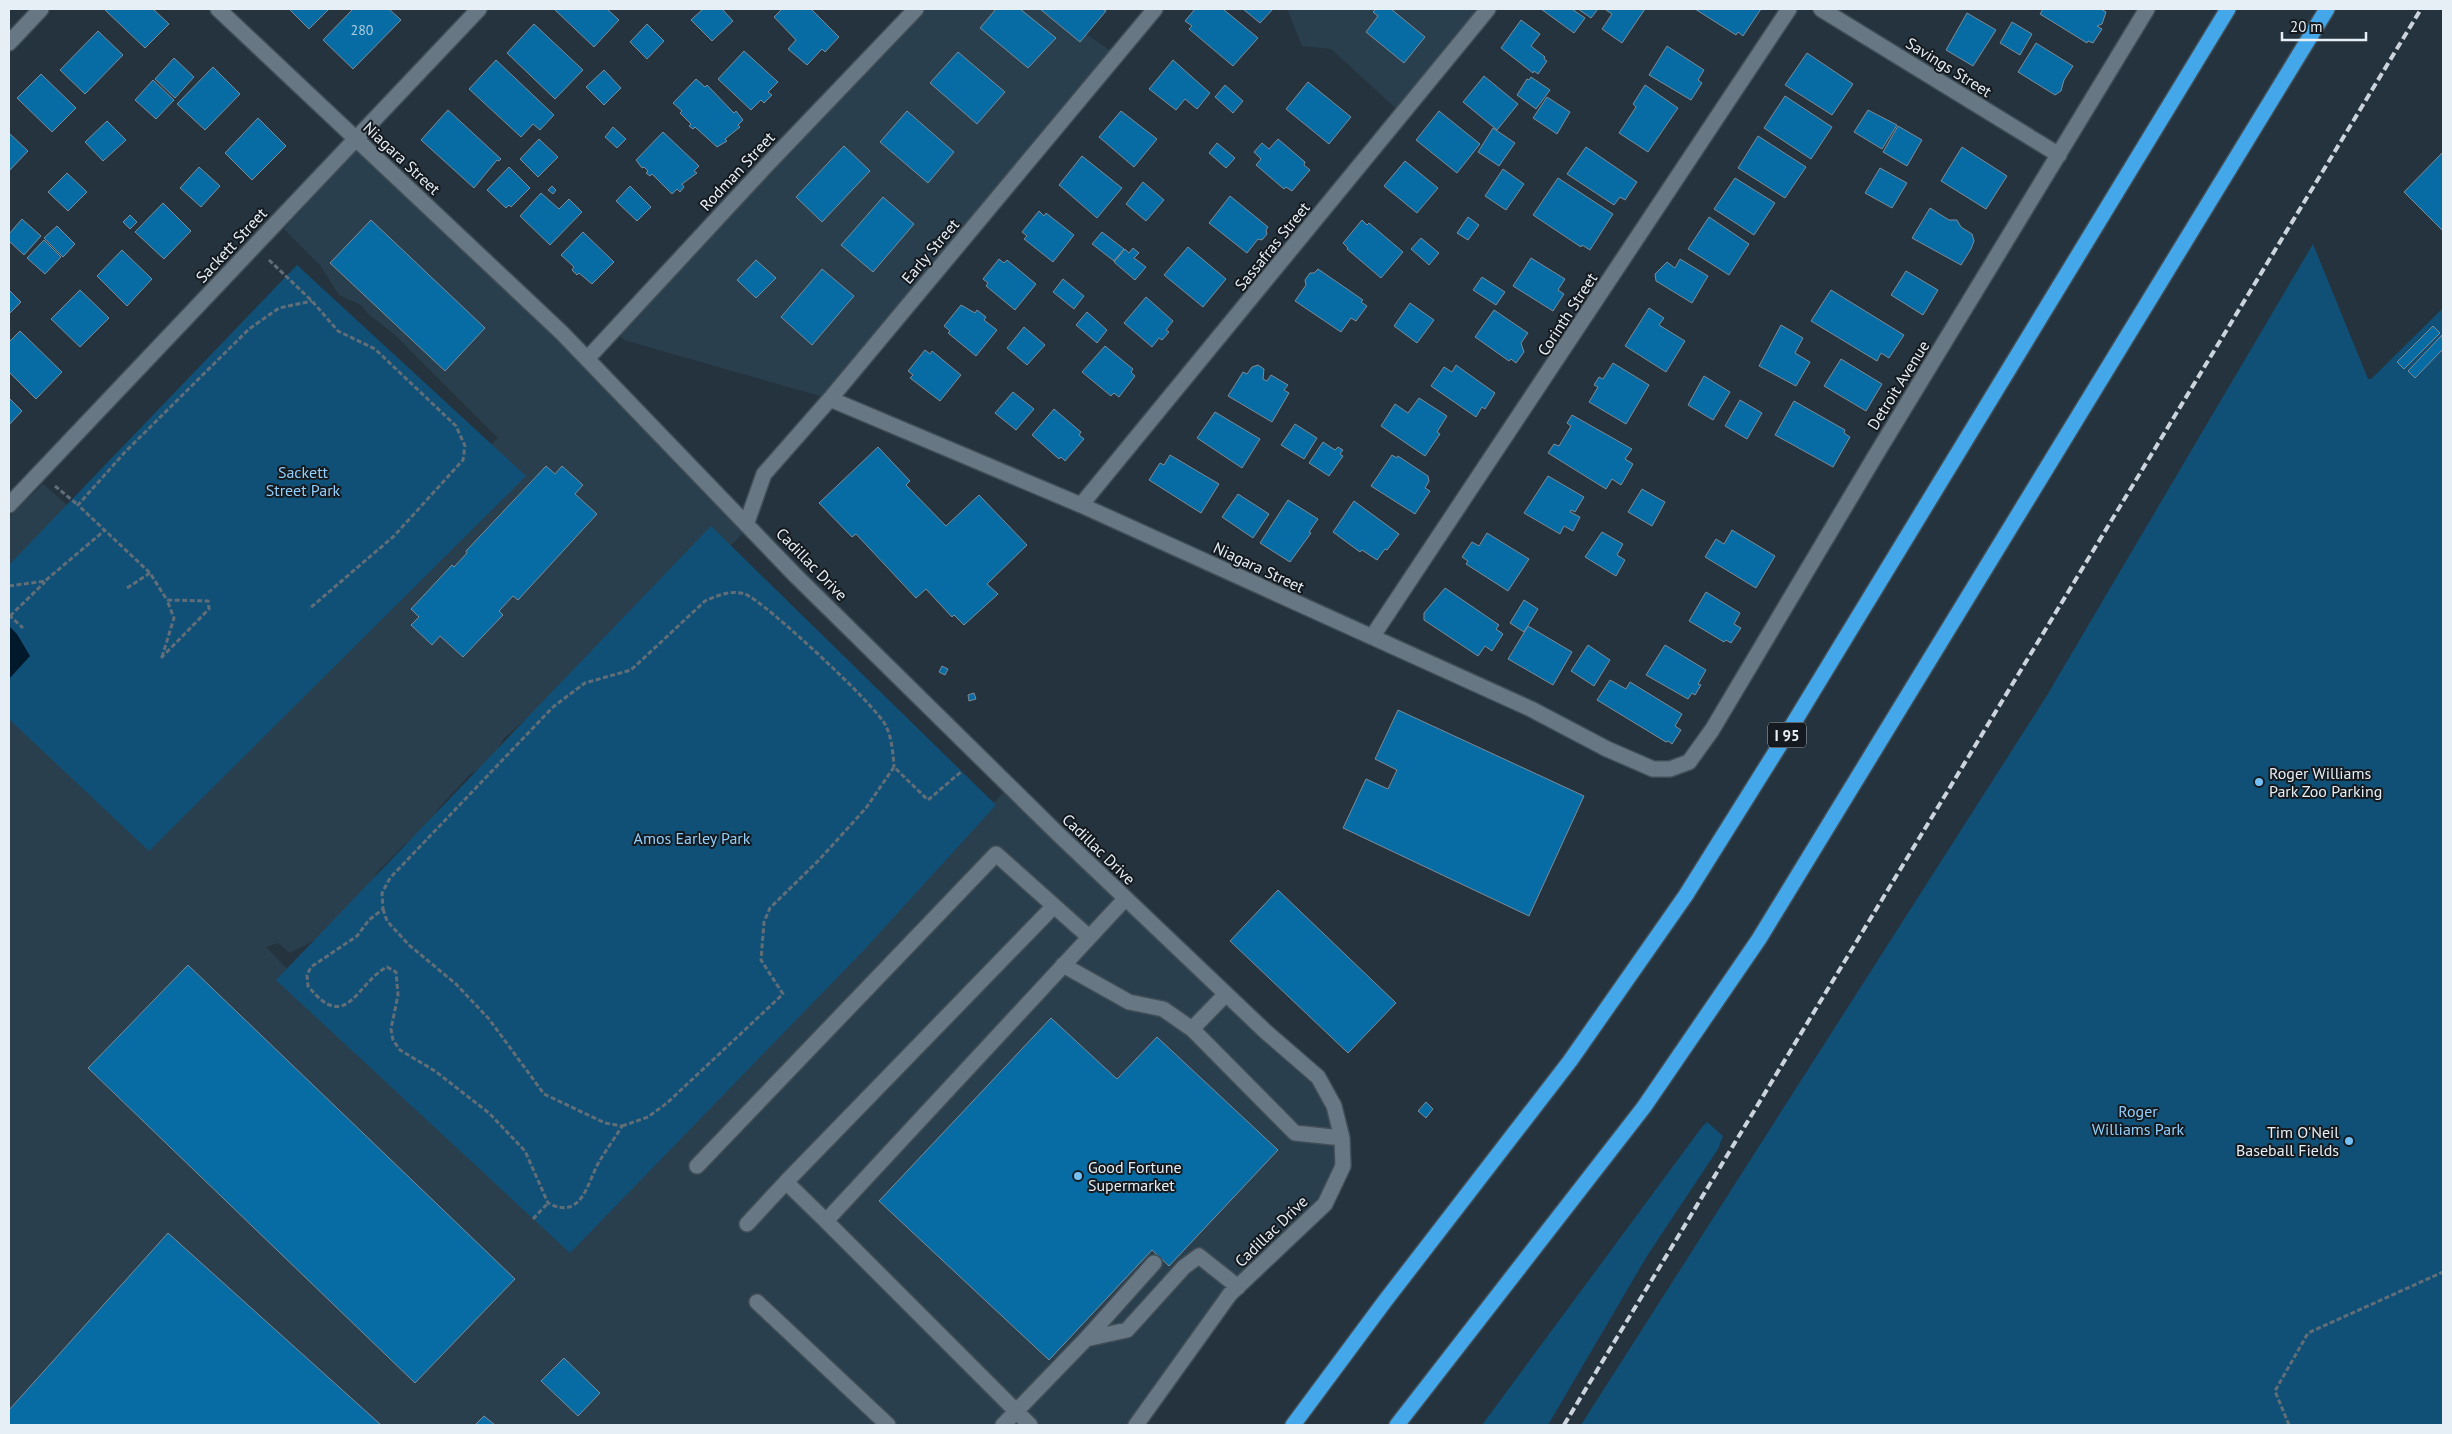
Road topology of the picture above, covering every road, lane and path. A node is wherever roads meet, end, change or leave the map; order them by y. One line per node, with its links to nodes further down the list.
1 (41, 9): 12 (street)
2 (218, 9): 13 (street, Niagara Street)
3 (479, 9): 13 (street, Sackett Street)
4 (916, 9): 18 (street, Rodman Street)
5 (1155, 9): 19 (street, Early Street)
6 (1488, 9): 23 (street, Sassafras Street)
7 (1789, 9): 34 (street, Corinth Street)
8 (1821, 9): 14 (street, Savings Street)
9 (2147, 9): 14 (street, Detroit Avenue)
10 (2228, 9): 63 (highway, I 95)
11 (2327, 9): 64 (highway)
12 (9, 43)
13 (356, 139): 15 (street, Sackett Street); 17 (street, Niagara Street)
14 (2058, 155): 36 (street, Detroit Avenue)
15 (254, 246): 16 (path); 20 (street, Sackett Street)
16 (312, 301): 22 (path); 31 (path)
17 (562, 333): 18 (street, Cadillac Drive)
18 (586, 359): 24 (street, Cadillac Drive)
19 (830, 399): 23 (street, Niagara Street); 24 (street, Early Street)
20 (40, 472): 21 (street, Sackett Street); 22 (path)
21 (9, 505)
22 (78, 505): 25 (path)
23 (1081, 505): 34 (street, Niagara Street)
24 (747, 522): 38 (street, Cadillac Drive)
25 (105, 530): 26 (path); 27 (path)
26 (150, 573): 29 (path); 30 (path)
27 (46, 581): 28 (path); 32 (path)
28 (9, 586)
29 (127, 588)
30 (167, 600): 30 (path)
31 (309, 609)
32 (9, 615): 33 (path)
33 (23, 628)
34 (1372, 637): 36 (street, Niagara Street)
35 (894, 767): 37 (path); 40 (path); 45 (path)
36 (1670, 769)
37 (962, 771)
38 (1125, 899): 41 (street); 43 (street, Cadillac Drive)
39 (1054, 906): 41 (street); 47 (street); 48 (street)
40 (383, 909): 45 (path); 49 (path)
41 (1089, 937): 42 (street)
42 (1063, 965): 44 (street); 51 (street)
43 (1226, 994): 44 (street); 46 (street, Cadillac Drive)
44 (1192, 1029): 46 (street)
45 (622, 1126): 49 (path)
46 (1342, 1138): 55 (street, Cadillac Drive)
47 (697, 1166)
48 (786, 1182): 51 (street); 52 (street)
49 (548, 1204): 50 (path)
50 (534, 1219)
51 (826, 1221): 58 (street)
52 (747, 1224)
53 (1154, 1263): 57 (street)
54 (2443, 1272): 65 (path)
55 (1238, 1287): 57 (street); 62 (street, Cadillac Drive)
56 (757, 1302): 59 (street)
57 (1086, 1340): 58 (street)
58 (1017, 1412): 60 (street); 61 (street)
59 (888, 1425)
60 (1003, 1425)
61 (1030, 1425)
62 (1136, 1425)
63 (1293, 1425)
64 (1397, 1425)
65 (2289, 1425)

